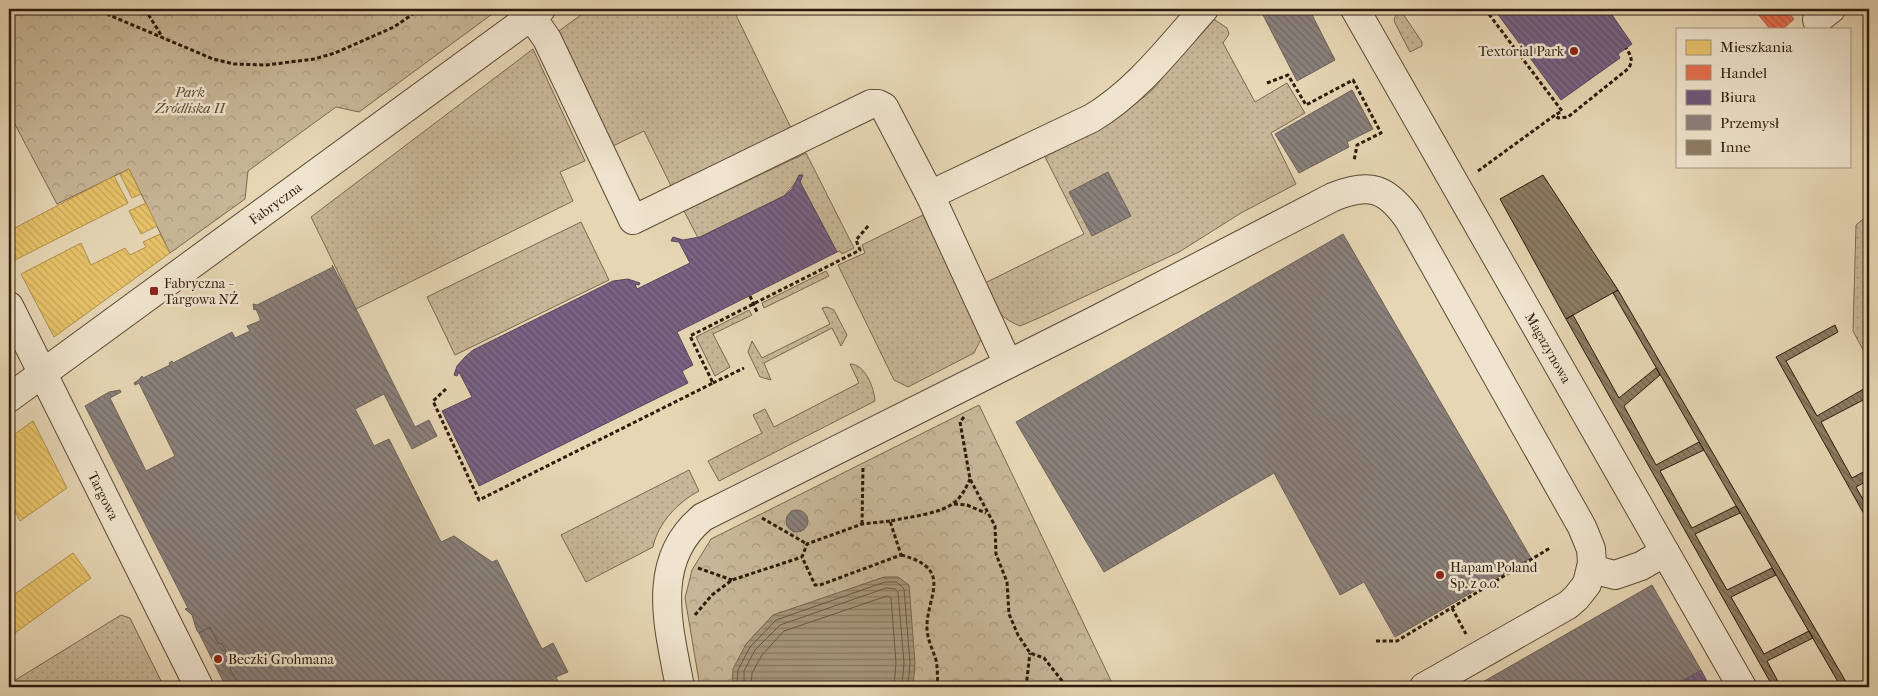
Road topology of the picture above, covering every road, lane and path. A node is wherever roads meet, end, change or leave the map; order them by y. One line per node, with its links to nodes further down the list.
1 (102, 9): 8 (path)
2 (144, 9): 8 (path)
3 (420, 9): 8 (path)
4 (1204, 9): 14 (street)
5 (1355, 9): 13 (street, Magazynowa)
6 (1485, 9): 11 (path)
7 (536, 12): 14 (street); 22 (street, Fabryczna)
8 (161, 36)
9 (1626, 48): 11 (path)
10 (1268, 84): 12 (path)
11 (1555, 115): 13 (path)
12 (1354, 161)
13 (1457, 185): 36 (street, Magazynowa)
14 (930, 195): 20 (street)
15 (869, 225): 17 (path)
16 (750, 296): 17 (path)
17 (753, 304): 19 (path); 23 (path)
18 (9, 306): 22 (street, Targowa)
19 (757, 312)
20 (1008, 364): 40 (street); 48 (street)
21 (744, 368): 23 (path)
22 (42, 373): 25 (street, Fabryczna); 47 (street, Targowa)
23 (713, 383): 24 (path)
24 (446, 389)
25 (9, 398)
26 (966, 408): 28 (path)
27 (863, 465): 33 (path)
28 (970, 479): 29 (path); 30 (path)
29 (953, 504): 30 (path); 32 (path)
30 (988, 513): 46 (path)
31 (759, 516): 34 (path)
32 (890, 521): 33 (path); 37 (path)
33 (862, 524): 34 (path)
34 (807, 544): 38 (path)
35 (1550, 548): 42 (path)
36 (1665, 552): 40 (street); 53 (street, Magazynowa)
37 (901, 555): 38 (path); 49 (path)
38 (802, 557): 41 (path)
39 (697, 567): 41 (path)
40 (1591, 569): 52 (street)
41 (732, 580): 43 (path)
42 (1452, 608): 44 (path); 45 (path)
43 (691, 620)
44 (1376, 641)
45 (1471, 641)
46 (1030, 653): 50 (path); 51 (path)
47 (199, 687)
48 (680, 687)
49 (938, 687)
50 (1026, 687)
51 (1067, 687)
52 (1424, 687)
53 (1742, 687)

